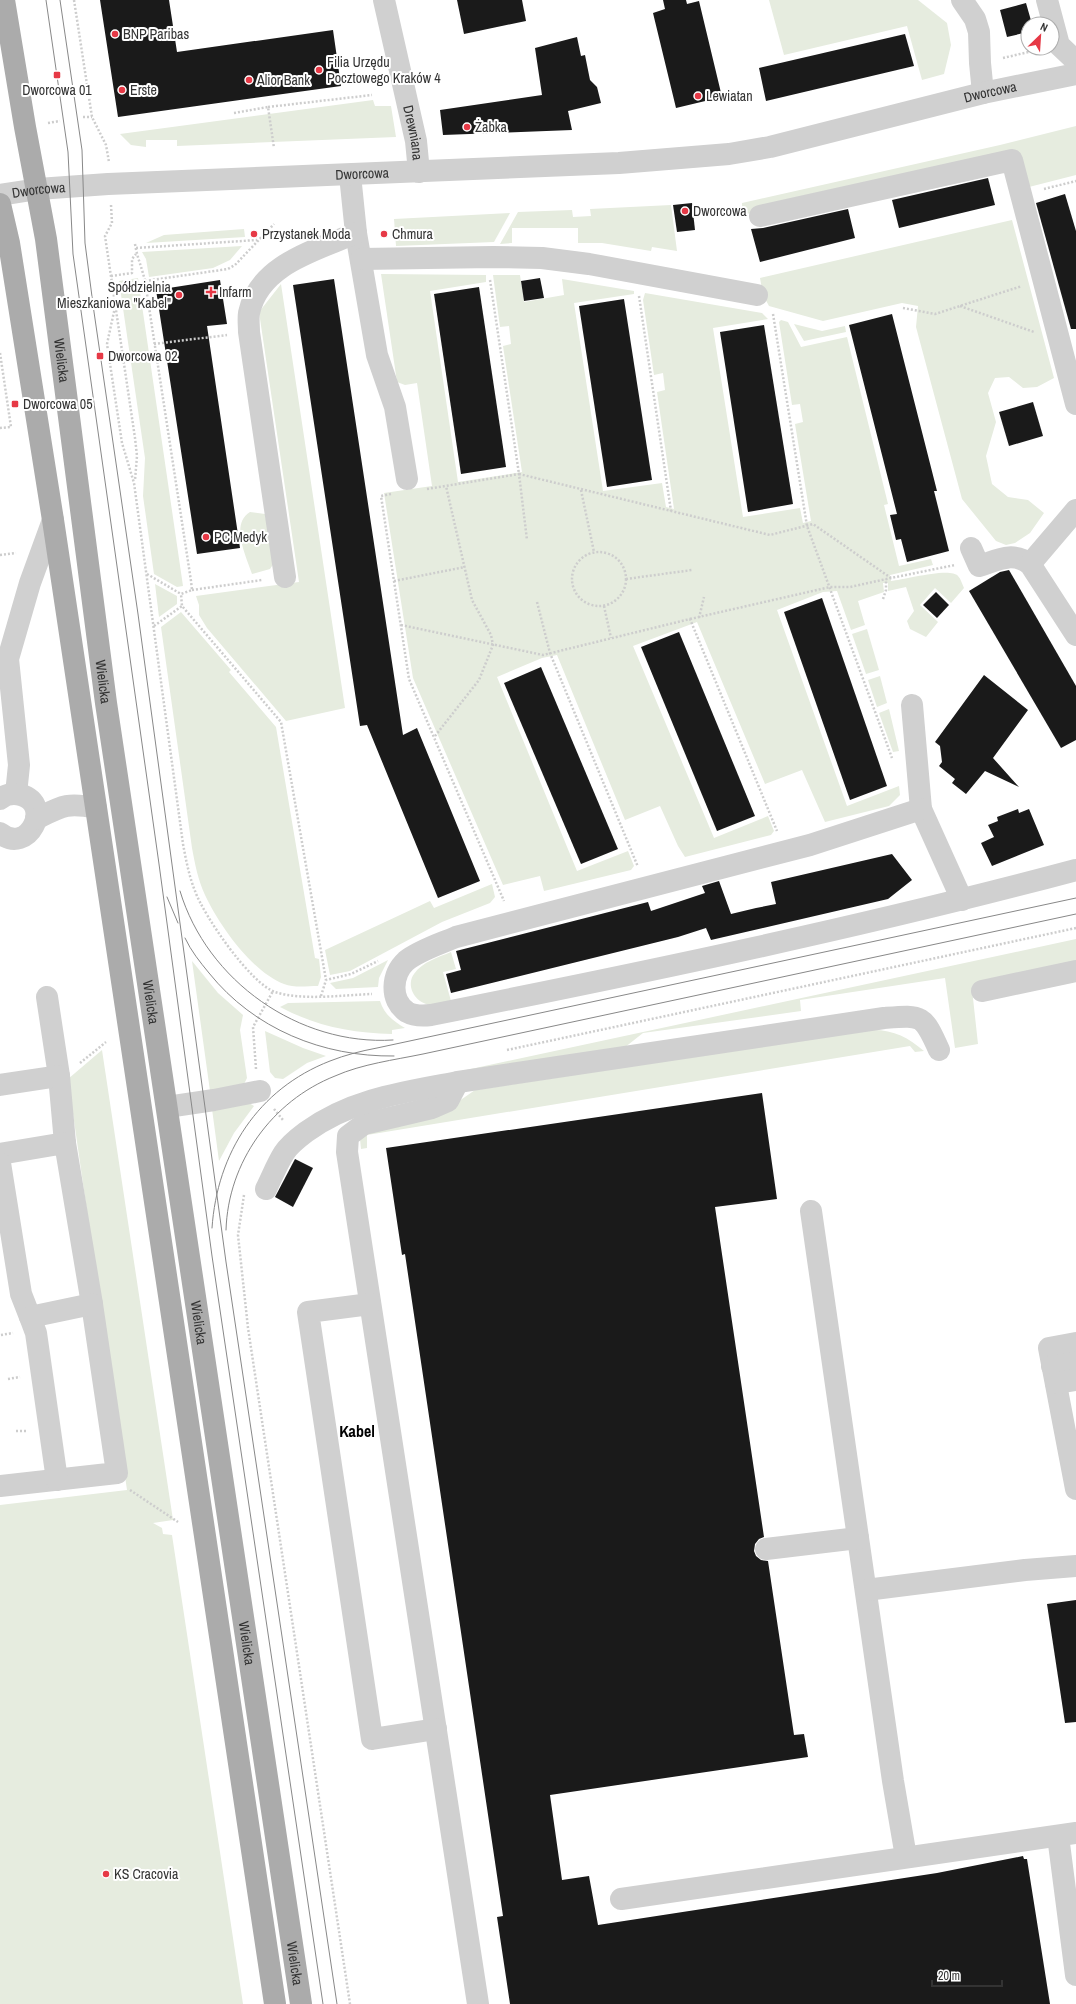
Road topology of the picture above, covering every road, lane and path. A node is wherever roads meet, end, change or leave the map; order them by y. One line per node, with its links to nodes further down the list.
1 (4, 0): 21 (main road, Wielicka)
2 (74, 0): 12 (path)
3 (384, 0): 18 (street, Drewniana)
4 (962, 0): 8 (street)
5 (1047, 0): 6 (street)
6 (1076, 61)
7 (1076, 74): 8 (street, Dworcowa)
8 (983, 93): 18 (street, Dworcowa)
9 (372, 95): 10 (path)
10 (268, 107): 11 (path); 16 (path)
11 (234, 113)
12 (92, 116): 13 (path); 17 (path)
13 (83, 117)
14 (60, 121): 15 (path)
15 (47, 123)
16 (274, 148)
17 (109, 161)
18 (419, 172): 19 (street, Dworcowa)
19 (350, 175): 21 (street, Dworcowa); 28 (street)
20 (1076, 181): 23 (path)
21 (38, 189): 22 (street, Dworcowa); 114 (main road, Wielicka)
22 (0, 195)
23 (1022, 195): 26 (street); 34 (street)
24 (111, 199): 32 (path)
25 (0, 204): 55 (main road, Wielicka)
26 (760, 216)
27 (274, 224): 29 (path)
28 (356, 233): 31 (street); 42 (street)
29 (258, 240): 30 (path); 35 (path)
30 (136, 254): 32 (path); 35 (path)
31 (361, 259): 37 (street); 51 (street)
32 (111, 276): 39 (path)
33 (490, 279): 48 (path)
34 (1044, 279): 38 (path); 43 (street)
35 (145, 281): 44 (path)
36 (638, 289): 54 (path)
37 (757, 295)
38 (959, 306): 40 (path); 43 (path)
39 (115, 307): 49 (path); 49 (path)
40 (903, 308)
41 (773, 314): 56 (path)
42 (249, 332): 44 (path); 66 (street)
43 (1060, 342): 46 (street)
44 (154, 344): 72 (path)
45 (0, 353): 47 (path)
46 (1076, 404)
47 (0, 428)
48 (519, 474): 50 (path); 52 (path); 57 (path)
49 (134, 483): 65 (path)
50 (446, 486): 51 (path); 63 (path)
51 (408, 487): 70 (path)
52 (581, 490): 54 (path); 59 (path)
53 (1076, 510): 62 (street)
54 (671, 511): 56 (path)
55 (53, 520): 90 (street); 91 (main road, Wielicka)
56 (808, 526): 67 (path); 71 (path)
57 (528, 540)
58 (21, 552): 60 (path)
59 (594, 552): 68 (path); 78 (path)
60 (0, 555)
61 (965, 556): 62 (street); 67 (path)
62 (1030, 564): 83 (street)
63 (465, 567): 70 (path); 85 (path)
64 (692, 570): 68 (path)
65 (147, 574): 73 (path); 82 (path)
66 (285, 577): 72 (path)
67 (891, 578): 69 (path)
68 (626, 579): 78 (path)
69 (886, 579): 71 (path); 75 (path)
70 (394, 581): 81 (path)
71 (830, 587): 79 (path); 89 (path)
72 (192, 590): 73 (path)
73 (181, 594): 77 (path)
74 (704, 597): 79 (path)
75 (883, 599)
76 (537, 602): 86 (path)
77 (182, 606): 82 (path); 102 (path)
78 (604, 606): 84 (path)
79 (699, 618): 80 (path)
80 (690, 619): 84 (path); 95 (path)
81 (401, 625): 85 (path); 88 (path)
82 (154, 626): 104 (path)
83 (1076, 635)
84 (611, 638): 86 (path)
85 (493, 645): 86 (path); 88 (path)
86 (550, 653): 96 (path)
87 (912, 705): 92 (street)
88 (434, 736): 99 (path)
89 (892, 759)
90 (8, 796): 93 (street)
91 (96, 808): 93 (street); 149 (main road, Wielicka)
92 (921, 809): 98 (street); 99 (street)
93 (36, 819): 94 (street)
94 (0, 833)
95 (779, 835)
96 (639, 870)
97 (1076, 870): 98 (street)
98 (962, 900): 105 (street)
99 (511, 923): 105 (street)
100 (1076, 928): 109 (path)
101 (1076, 971): 103 (street)
102 (326, 980)
103 (982, 991)
104 (273, 992): 105 (path); 113 (path)
105 (395, 992)
106 (47, 997): 110 (street)
107 (106, 1042): 110 (path)
108 (939, 1050): 111 (street)
109 (501, 1051)
110 (59, 1076): 112 (street); 115 (street)
111 (458, 1082): 118 (street); 121 (street)
112 (0, 1085)
113 (260, 1090): 114 (street)
114 (167, 1107): 150 (main road, Wielicka)
115 (65, 1143): 116 (street); 120 (street)
116 (0, 1154)
117 (0, 1164): 122 (street)
118 (256, 1189): 151 (path)
119 (811, 1211): 140 (street)
120 (92, 1304): 122 (street); 135 (street)
121 (370, 1304): 144 (street); 144 (street)
122 (30, 1317): 137 (street)
123 (13, 1333): 124 (path)
124 (1, 1335)
125 (1076, 1343): 127 (street)
126 (1076, 1362): 127 (street)
127 (1061, 1376): 130 (street)
128 (20, 1377): 129 (path)
129 (8, 1379)
130 (1068, 1404): 131 (street)
131 (1071, 1428): 134 (street)
132 (28, 1430): 133 (path)
133 (16, 1432)
134 (1073, 1451): 136 (street)
135 (117, 1473): 137 (street); 139 (path)
136 (1075, 1479)
137 (57, 1480): 138 (street)
138 (0, 1486)
139 (178, 1522)
140 (858, 1538): 141 (street); 143 (street)
141 (766, 1549)
142 (1076, 1566): 143 (street)
143 (866, 1590): 146 (street)
144 (436, 1729): 152 (street)
145 (1067, 1834): 146 (street); 148 (street)
146 (906, 1857): 147 (street)
147 (621, 1899)
148 (1076, 1975)
149 (275, 2004)
150 (301, 2004)
151 (350, 2004)
152 (478, 2004)

